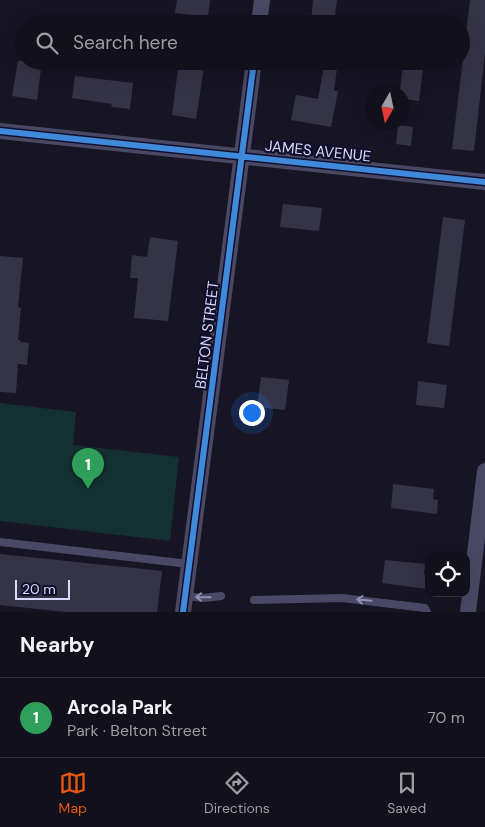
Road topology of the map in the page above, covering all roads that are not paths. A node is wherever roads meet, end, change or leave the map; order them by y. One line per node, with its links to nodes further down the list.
1 (262, 0): 2 (street)
2 (260, 15)
3 (253, 70): 5 (street, BELTON STREET)
4 (0, 131): 5 (street, JAMES AVENUE)
5 (243, 156): 6 (street, JAMES AVENUE); 9 (street, BELTON STREET)
6 (485, 182)
7 (485, 471): 14 (street)
8 (0, 542): 9 (lane)
9 (189, 564): 12 (street, BELTON STREET)
10 (221, 596): 12 (lane, one-way to 12)
11 (254, 600): 13 (lane, one-way to 11)
12 (184, 604)
13 (427, 612)
14 (468, 612)

